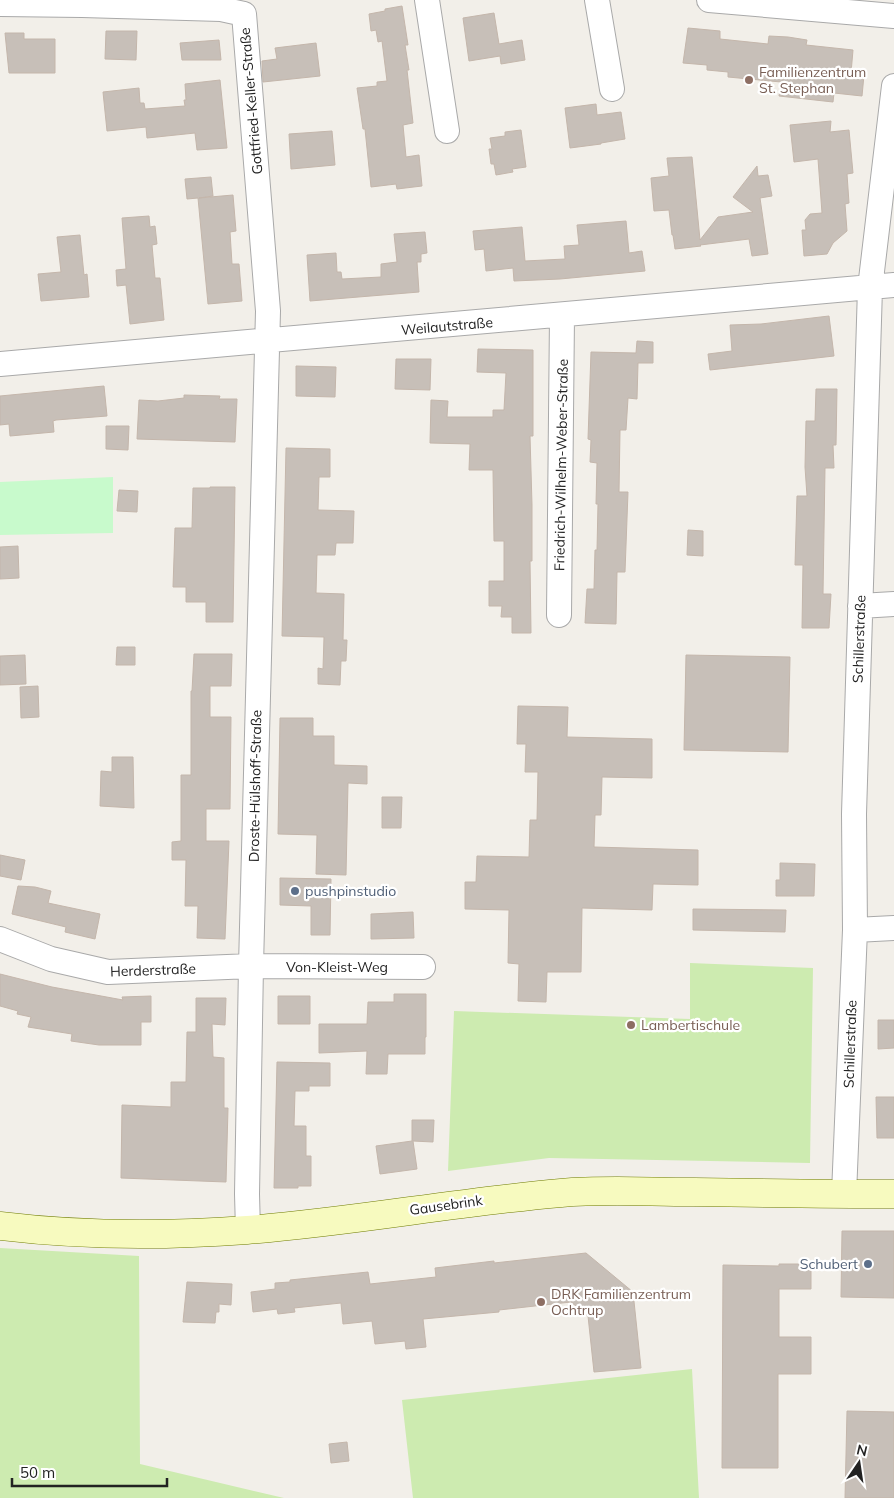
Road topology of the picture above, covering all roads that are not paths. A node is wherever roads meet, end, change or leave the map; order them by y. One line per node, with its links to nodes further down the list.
1 (427, 0): 8 (street)
2 (597, 0): 7 (street)
3 (709, 0): 5 (street)
4 (0, 4): 12 (street, Gottfried-Keller-Straße)
5 (894, 16)
6 (894, 86): 10 (street, Schillerstraße)
7 (612, 90)
8 (447, 131)
9 (894, 285): 10 (street, Weilautstraße)
10 (870, 288): 11 (street, Weilautstraße); 15 (street, Schillerstraße)
11 (562, 316): 12 (street, Weilautstraße); 16 (street, Friedrich-Wilhelm-Weber-Straße)
12 (266, 341): 13 (street, Weilautstraße); 20 (street, Droste-Hülshoff-Straße)
13 (0, 364)
14 (894, 604): 15 (street)
15 (860, 606): 18 (street, Schillerstraße)
16 (559, 615)
17 (894, 928): 18 (street)
18 (855, 930): 22 (street, Schillerstraße)
19 (0, 939): 20 (street, Herderstraße)
20 (251, 966): 21 (street, Von-Kleist-Weg); 25 (street, Droste-Hülshoff-Straße)
21 (423, 968)
22 (844, 1194): 23 (main road, Gausebrink); 25 (main road, Gausebrink)
23 (894, 1194)
24 (0, 1226): 25 (main road, Gausebrink)
25 (248, 1230)

